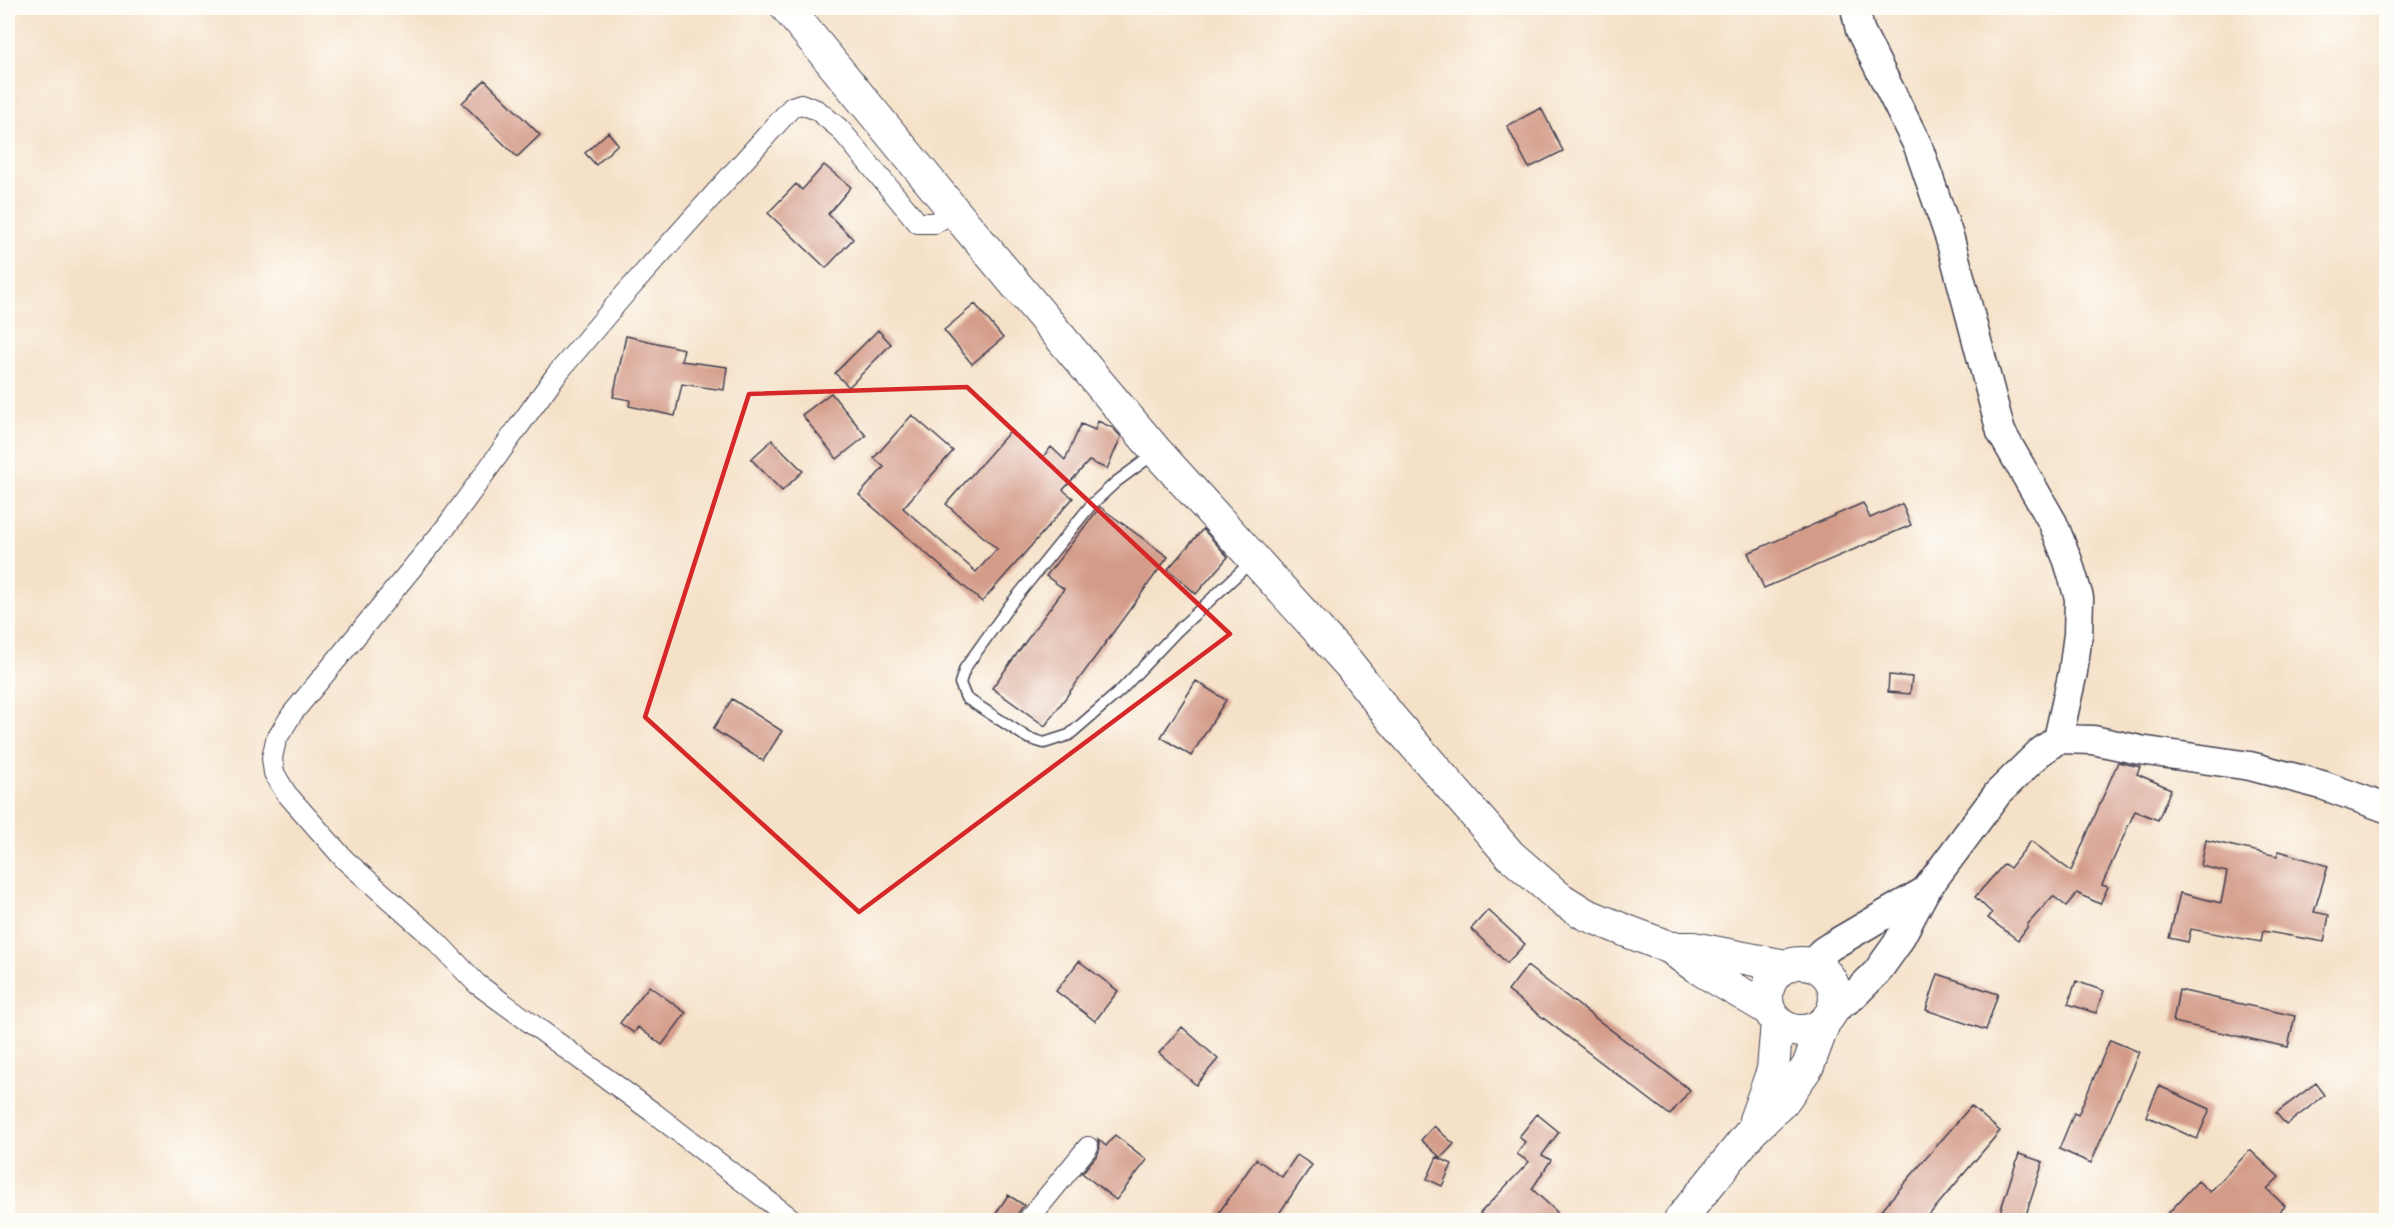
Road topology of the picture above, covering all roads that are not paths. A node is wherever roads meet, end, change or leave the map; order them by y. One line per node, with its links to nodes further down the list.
1 (787, 8): 3 (main road)
2 (1855, 8): 6 (main road)
3 (954, 211): 4 (main road); 15 (street)
4 (1157, 452): 5 (main road); 5 (lane)
5 (1255, 559): 9 (main road)
6 (2058, 739): 7 (main road); 8 (main road)
7 (2386, 808)
8 (1925, 891): 10 (main road); 12 (main road)
9 (1671, 948): 10 (main road); 11 (main road)
10 (1799, 966): 11 (main road); 12 (main road)
11 (1773, 1016): 12 (main road); 13 (main road)
12 (1828, 1017): 13 (main road)
13 (1750, 1132): 17 (main road)
14 (1088, 1148): 16 (street)
15 (793, 1221)
16 (1028, 1221)
17 (1680, 1221)

